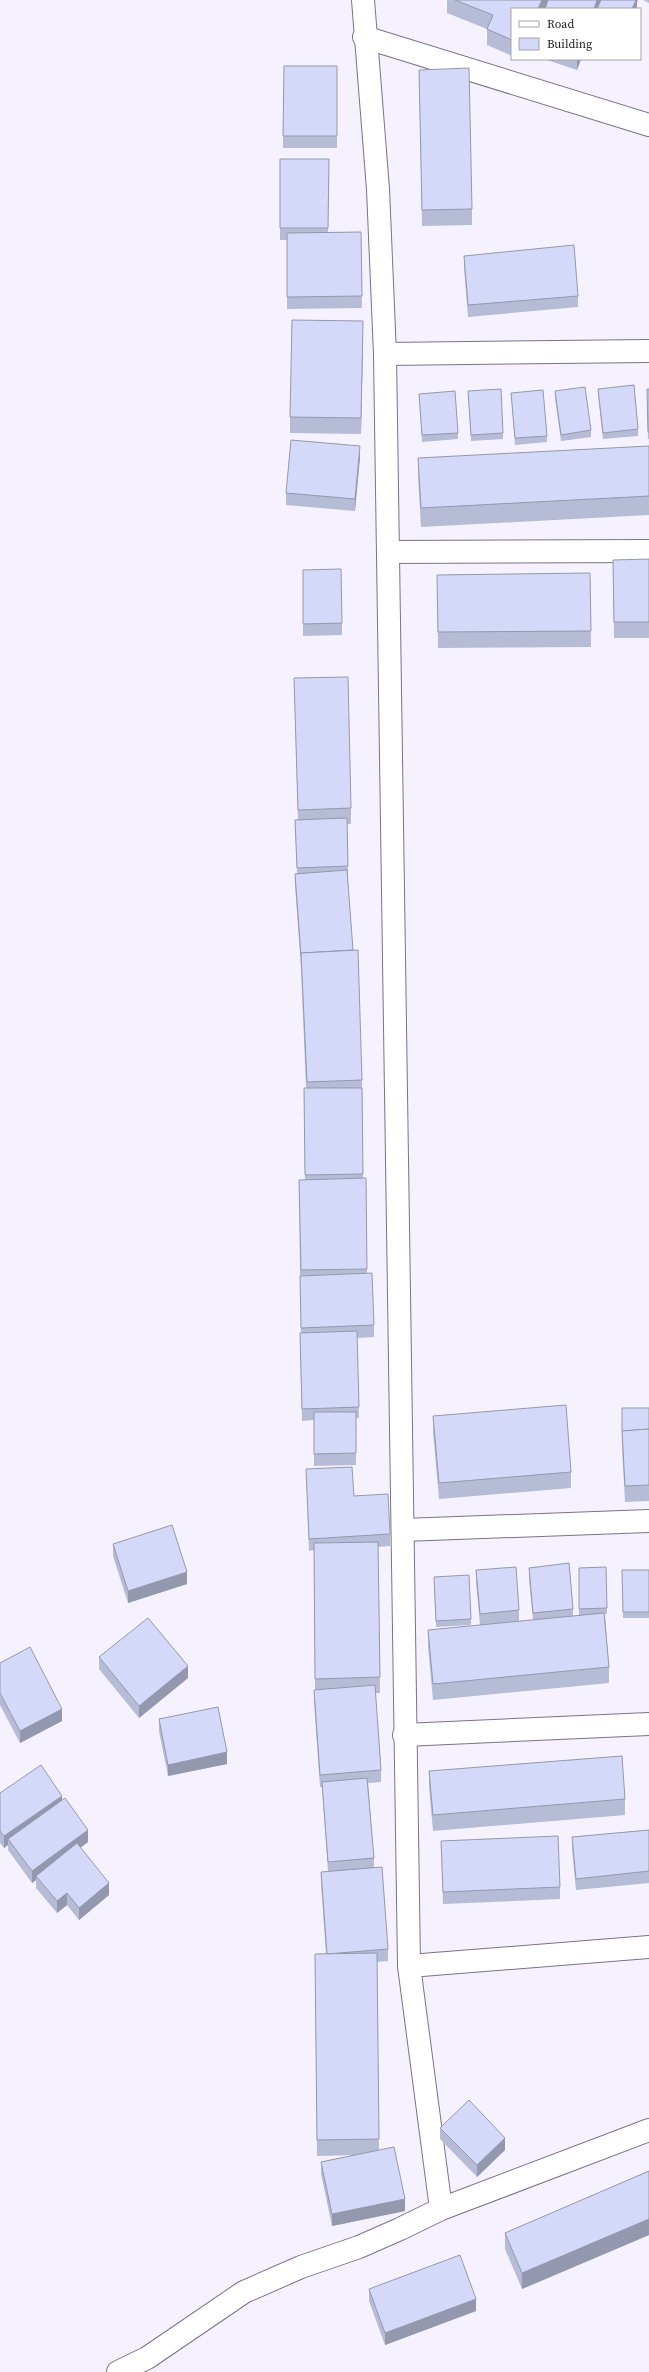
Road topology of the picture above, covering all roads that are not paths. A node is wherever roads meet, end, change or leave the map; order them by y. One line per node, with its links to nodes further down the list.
1 (363, 0): 2 (street)
2 (364, 36): 3 (street); 5 (street)
3 (649, 125)
4 (649, 351): 5 (street)
5 (385, 354): 7 (street)
6 (649, 551): 7 (street)
7 (388, 552): 9 (street)
8 (649, 1521): 9 (street)
9 (403, 1530): 11 (street)
10 (649, 1724): 11 (street)
11 (404, 1735): 13 (street)
12 (649, 1948): 13 (street)
13 (409, 1966): 15 (street)
14 (649, 2130): 15 (street)
15 (441, 2209): 16 (street)
16 (118, 2372)

